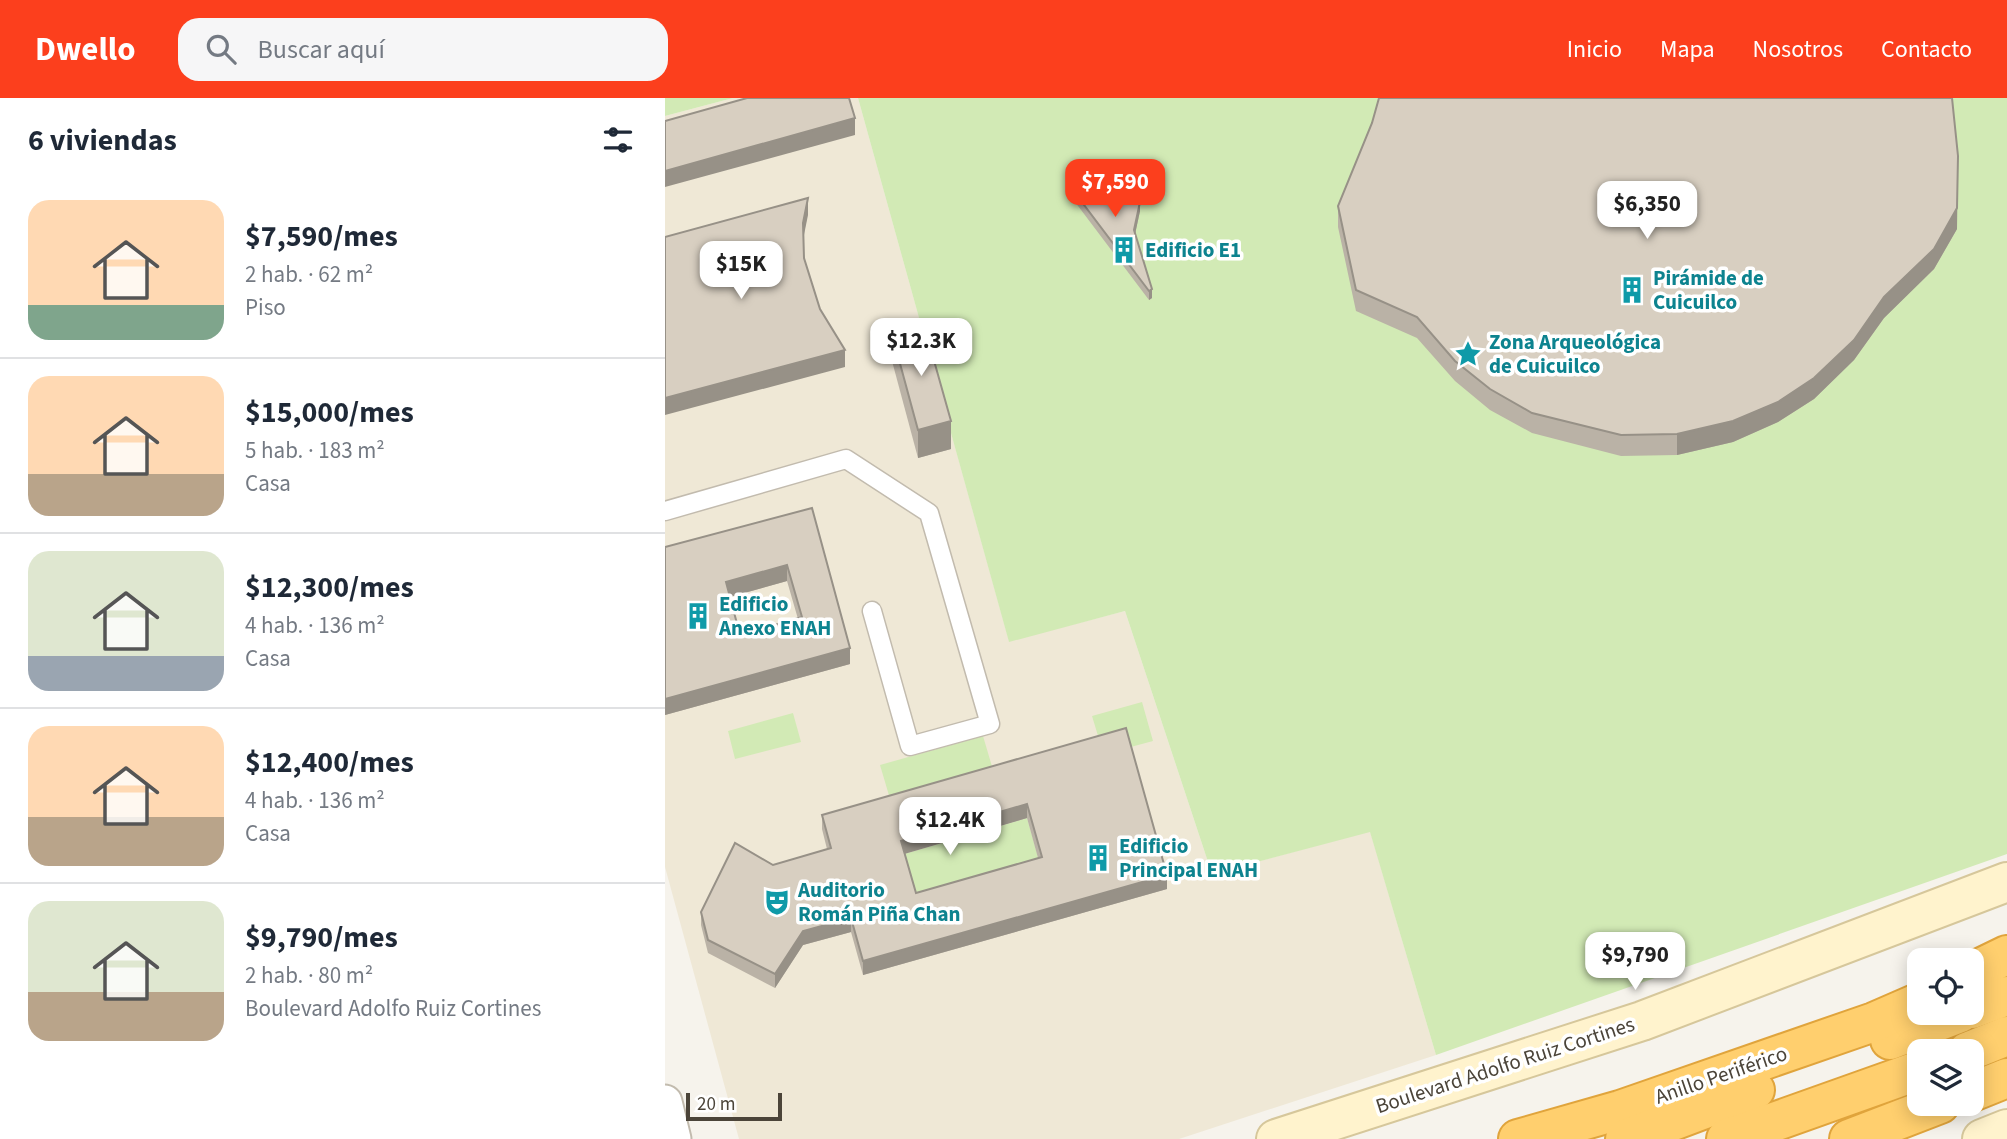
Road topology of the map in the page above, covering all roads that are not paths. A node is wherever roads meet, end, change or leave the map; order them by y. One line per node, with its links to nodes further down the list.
1 (665, 510): 2 (lane)
2 (872, 611)
3 (2007, 882): 21 (main road, Boulevard Adolfo Ruiz Cortines)
4 (2007, 955): 6 (highway)
5 (2007, 964): 7 (highway)
6 (1984, 966)
7 (1984, 974)
8 (2007, 996): 9 (highway)
9 (1984, 1005)
10 (1907, 1006): 22 (highway, Anillo Periférico)
11 (1928, 1025): 23 (highway)
12 (2007, 1036): 13 (highway)
13 (1984, 1045)
14 (1907, 1075): 24 (highway)
15 (2007, 1078): 16 (highway)
16 (1984, 1087)
17 (665, 1102): 20 (street)
18 (1909, 1116): 25 (highway)
19 (2007, 1129): 26 (main road)
20 (674, 1139)
21 (1276, 1139)
22 (1518, 1139)
23 (1625, 1139)
24 (1726, 1139)
25 (1849, 1139)
26 (1982, 1139)

